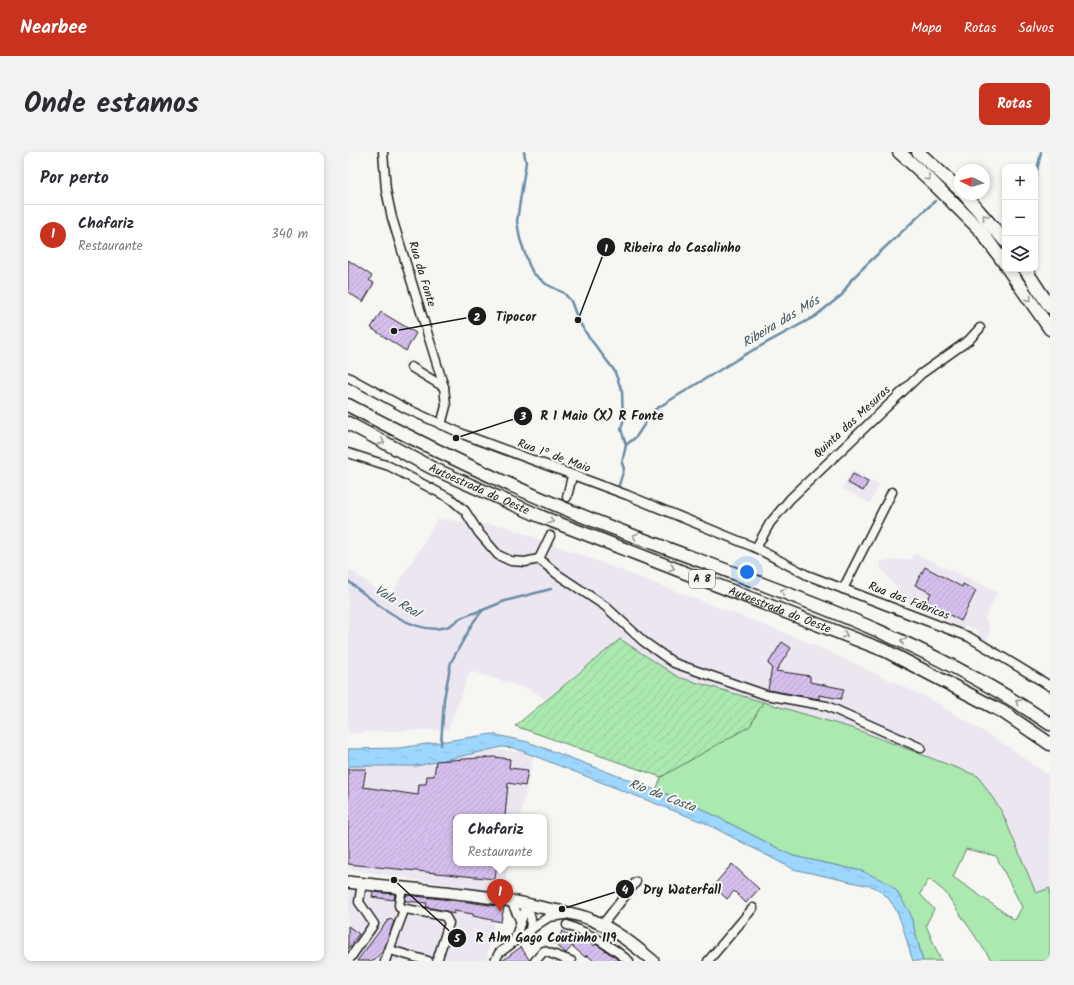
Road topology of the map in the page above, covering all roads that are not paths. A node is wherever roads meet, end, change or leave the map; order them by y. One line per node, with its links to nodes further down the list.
1 (383, 152): 15 (street, Rua da Fonte)
2 (899, 152): 7 (highway, one-way to 7)
3 (918, 152): 4 (highway)
4 (954, 185)
5 (969, 200): 6 (highway, one-way to 5)
6 (1002, 238)
7 (1002, 260)
8 (1010, 272): 12 (highway, one-way to 12)
9 (1027, 272): 10 (highway)
10 (1050, 307)
11 (980, 328): 24 (street, Quinta das Mesuras)
12 (1050, 329)
13 (411, 367): 15 (street)
14 (348, 377): 18 (street, Rua 1º de Maio)
15 (444, 387): 18 (street, Rua da Fonte)
16 (348, 405): 30 (highway, Autoestrada do Oeste / A 8, one-way to 16)
17 (348, 423): 31 (highway, Autoestrada do Oeste / A 8, one-way to 31)
18 (441, 425): 20 (street, Rua 1º de Maio)
19 (348, 453): 25 (street)
20 (572, 476): 22 (street); 24 (street, Rua 1º de Maio)
21 (892, 492): 26 (street)
22 (567, 497)
23 (550, 536): 25 (street)
24 (756, 548): 26 (street, Rua das Fábricas)
25 (539, 559): 32 (street)
26 (843, 589): 28 (street, Rua das Fábricas)
27 (972, 629): 28 (street)
28 (969, 637): 29 (street, Rua das Fábricas)
29 (1050, 686)
30 (1050, 724)
31 (1050, 744)
32 (921, 748)
33 (348, 882): 35 (main road)
34 (636, 882): 44 (street)
35 (362, 884): 36 (main road); 48 (street)
36 (402, 887): 37 (main road); 40 (street)
37 (511, 901): 38 (main road); 42 (street)
38 (527, 904): 41 (main road); 42 (street); 45 (street)
39 (753, 908): 57 (street)
40 (404, 910): 47 (street); 51 (street)
41 (577, 915): 44 (main road); 45 (street)
42 (520, 920): 46 (street)
43 (567, 925): 55 (street)
44 (602, 925): 56 (main road)
45 (530, 931): 46 (street)
46 (514, 941): 52 (street)
47 (390, 950): 49 (street); 50 (street)
48 (348, 961)
49 (385, 961)
50 (428, 961)
51 (437, 961)
52 (494, 961)
53 (536, 961): 54 (street)
54 (572, 961)
55 (629, 961)
56 (653, 961)
57 (708, 961)

